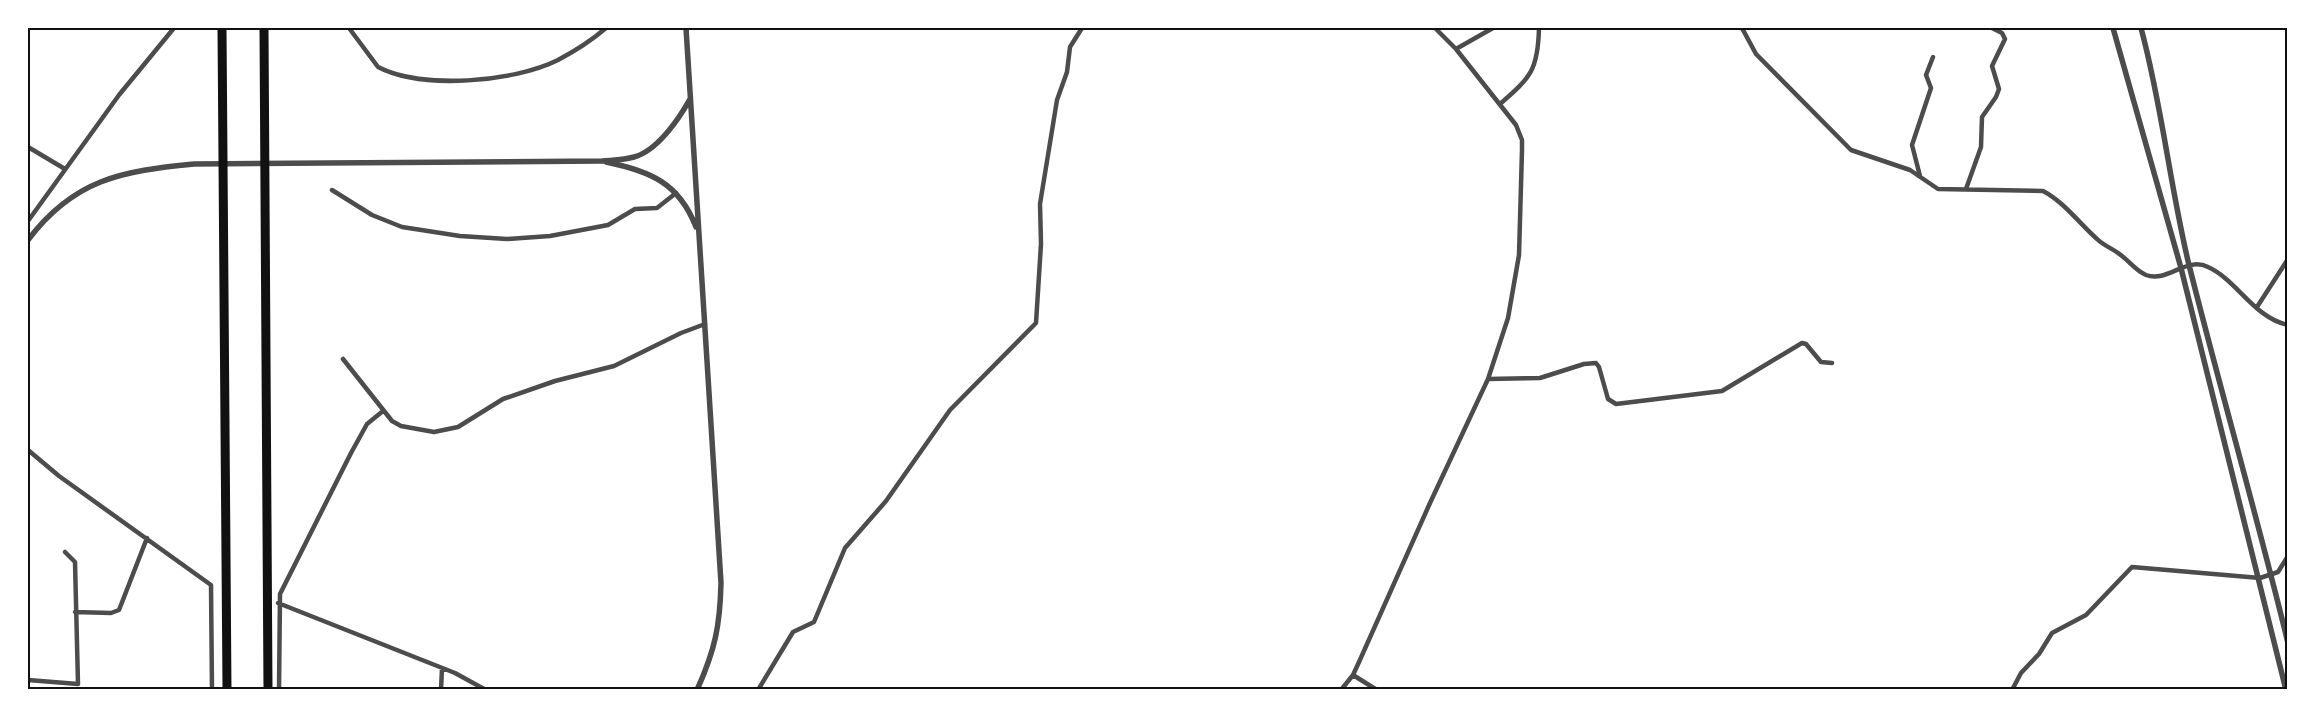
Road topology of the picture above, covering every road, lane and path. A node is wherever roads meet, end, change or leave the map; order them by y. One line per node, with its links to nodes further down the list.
1 (174, 28): 21 (street)
2 (222, 28): 54 (highway)
3 (264, 28): 55 (highway)
4 (349, 28): 5 (street)
5 (606, 28)
6 (686, 28): 17 (street)
7 (1082, 28): 60 (street)
8 (1435, 28): 15 (street)
9 (1493, 28): 15 (street)
10 (1539, 28): 18 (street)
11 (1742, 28): 22 (street)
12 (1992, 28): 23 (street)
13 (2113, 28): 31 (street)
14 (2141, 28): 30 (street)
15 (1456, 49): 18 (street)
16 (1933, 57): 22 (street)
17 (690, 99): 20 (street); 27 (street)
18 (1500, 104): 37 (street)
19 (28, 147): 21 (street)
20 (602, 161): 25 (street); 28 (street)
21 (66, 169): 26 (street)
22 (1920, 176): 23 (street)
23 (1966, 189): 31 (street)
24 (332, 190): 25 (street)
25 (676, 193): 27 (street)
26 (28, 220)
27 (699, 234): 33 (street)
28 (28, 240)
29 (2288, 259): 32 (street)
30 (2189, 264): 31 (street); 32 (street); 43 (street)
31 (2181, 268): 44 (street)
32 (2257, 308): 34 (street)
33 (705, 324): 38 (street); 59 (street)
34 (2288, 324)
35 (343, 359): 38 (street)
36 (1832, 363): 37 (street)
37 (1488, 379): 49 (street)
38 (383, 411): 45 (street)
39 (28, 450): 40 (street)
40 (147, 538): 46 (street); 53 (street)
41 (65, 552): 46 (street)
42 (2288, 556): 43 (street)
43 (2271, 574): 44 (street); 47 (street)
44 (2260, 578): 63 (street); 64 (street)
45 (278, 603): 48 (street); 56 (street)
46 (75, 612): 51 (street)
47 (2288, 643)
48 (442, 668): 57 (street); 58 (street)
49 (1353, 675): 61 (street); 62 (street)
50 (28, 680): 51 (street)
51 (78, 684): 52 (street)
52 (79, 690)
53 (212, 690)
54 (227, 690)
55 (268, 690)
56 (279, 690)
57 (441, 690)
58 (486, 690)
59 (697, 690)
60 (758, 690)
61 (1341, 690)
62 (1377, 690)
63 (2012, 690)
64 (2286, 690)

